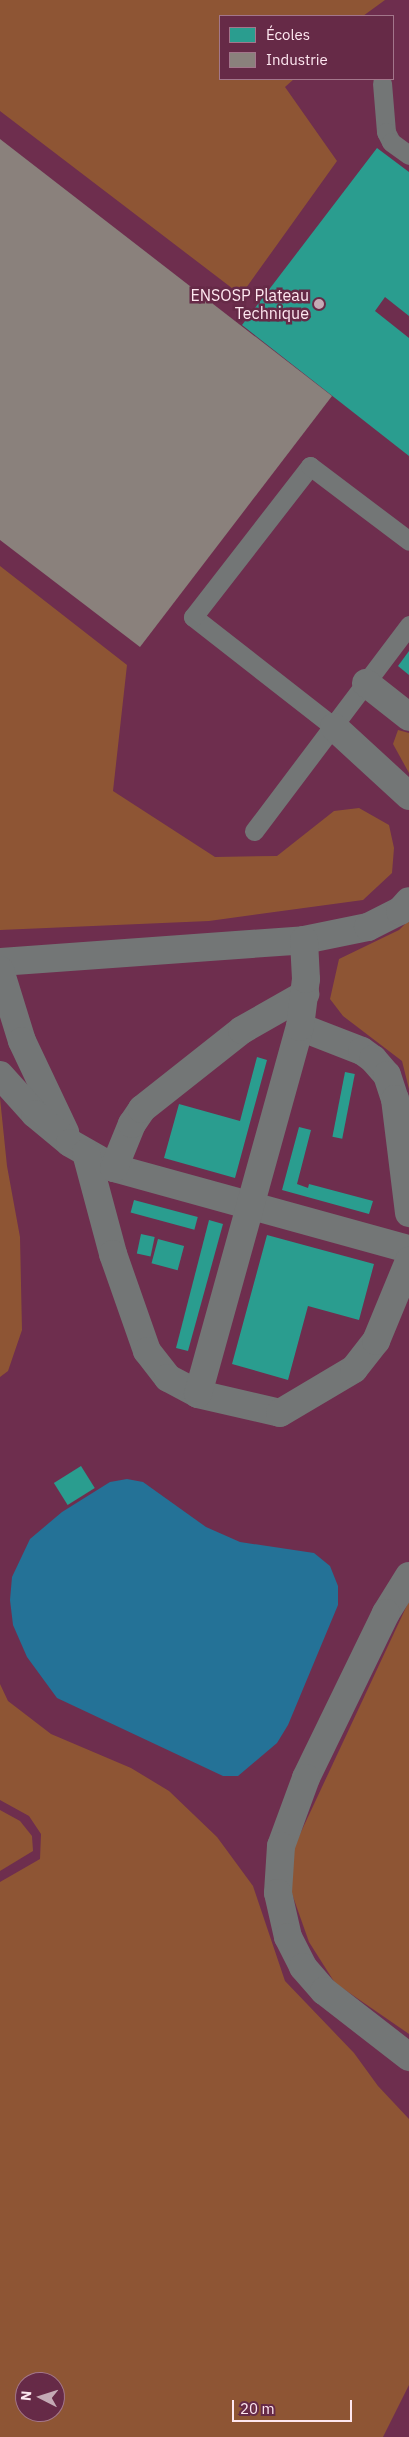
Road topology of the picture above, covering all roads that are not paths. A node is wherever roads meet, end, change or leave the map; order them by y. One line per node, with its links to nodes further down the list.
1 (382, 82): 2 (lane)
2 (409, 155)
3 (409, 541): 7 (lane)
4 (409, 625): 5 (lane)
5 (366, 683): 6 (street); 7 (lane)
6 (409, 717)
7 (334, 727): 8 (street); 9 (lane)
8 (409, 796)
9 (254, 831)
10 (409, 901): 11 (street)
11 (304, 940): 12 (street); 14 (street)
12 (0, 962)
13 (0, 970): 17 (street)
14 (305, 994): 15 (street); 18 (street)
15 (300, 1027): 19 (street); 20 (street)
16 (0, 1075): 17 (street)
17 (78, 1148): 18 (street); 23 (street)
18 (114, 1168): 19 (street)
19 (251, 1205): 21 (street); 23 (street)
20 (409, 1213)
21 (409, 1249)
22 (409, 1261): 23 (street)
23 (198, 1394)
24 (409, 1576): 25 (street)
25 (409, 2057)

